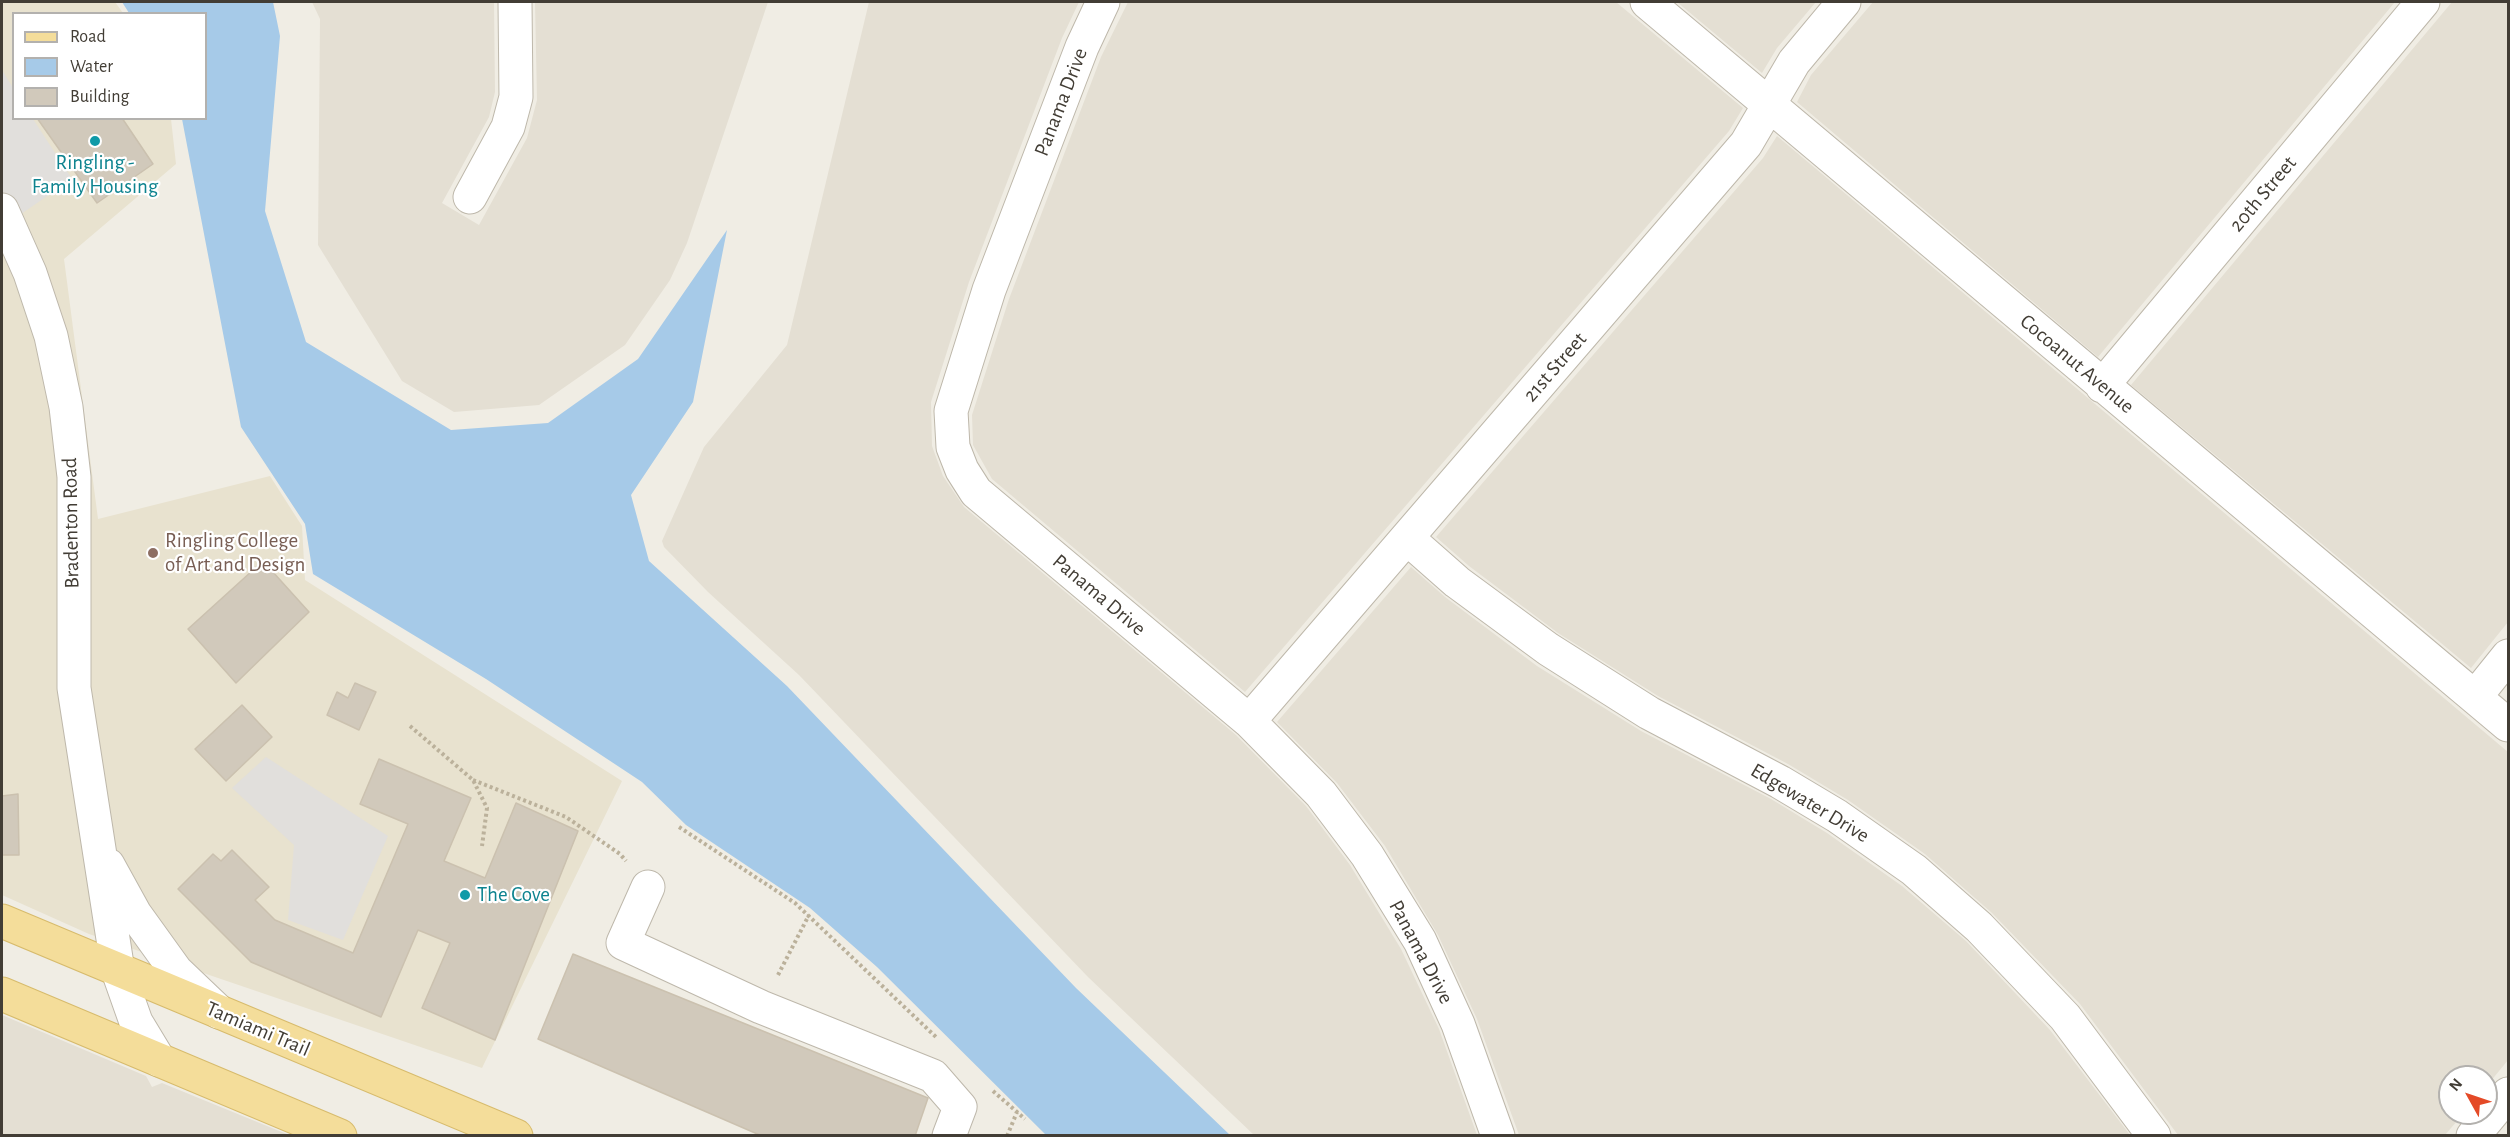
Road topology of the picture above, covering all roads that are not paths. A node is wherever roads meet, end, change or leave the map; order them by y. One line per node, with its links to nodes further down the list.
1 (515, 2): 7 (street)
2 (1103, 2): 13 (street, Panama Drive)
3 (1647, 2): 6 (street, Cocoanut Avenue)
4 (1845, 2): 6 (street, 21st Street)
5 (2423, 2): 9 (street, 20th Street)
6 (1770, 105): 9 (street, Cocoanut Avenue); 10 (street, 21st Street)
7 (470, 197)
8 (2, 210): 15 (street, Bradenton Road)
9 (2102, 386): 12 (street, Cocoanut Avenue)
10 (1407, 538): 13 (street, 21st Street); 27 (street, Edgewater Drive)
11 (2508, 656): 12 (street)
12 (2475, 697): 14 (street, Cocoanut Avenue)
13 (1249, 721): 26 (street, Panama Drive)
14 (2508, 725)
15 (96, 845): 18 (street, Bradenton Road); 20 (street, Bradenton Road)
16 (648, 887): 25 (street)
17 (2, 921): 18 (main road, Tamiami Trail)
18 (118, 970): 20 (main road, Tamiami Trail); 21 (street, Bradenton Road)
19 (2, 994): 21 (main road)
20 (220, 1013): 23 (main road, Tamiami Trail)
21 (159, 1060): 24 (main road)
22 (2508, 1094): 28 (street)
23 (505, 1134)
24 (340, 1136)
25 (949, 1136)
26 (1498, 1136)
27 (2154, 1136)
28 (2473, 1136)

